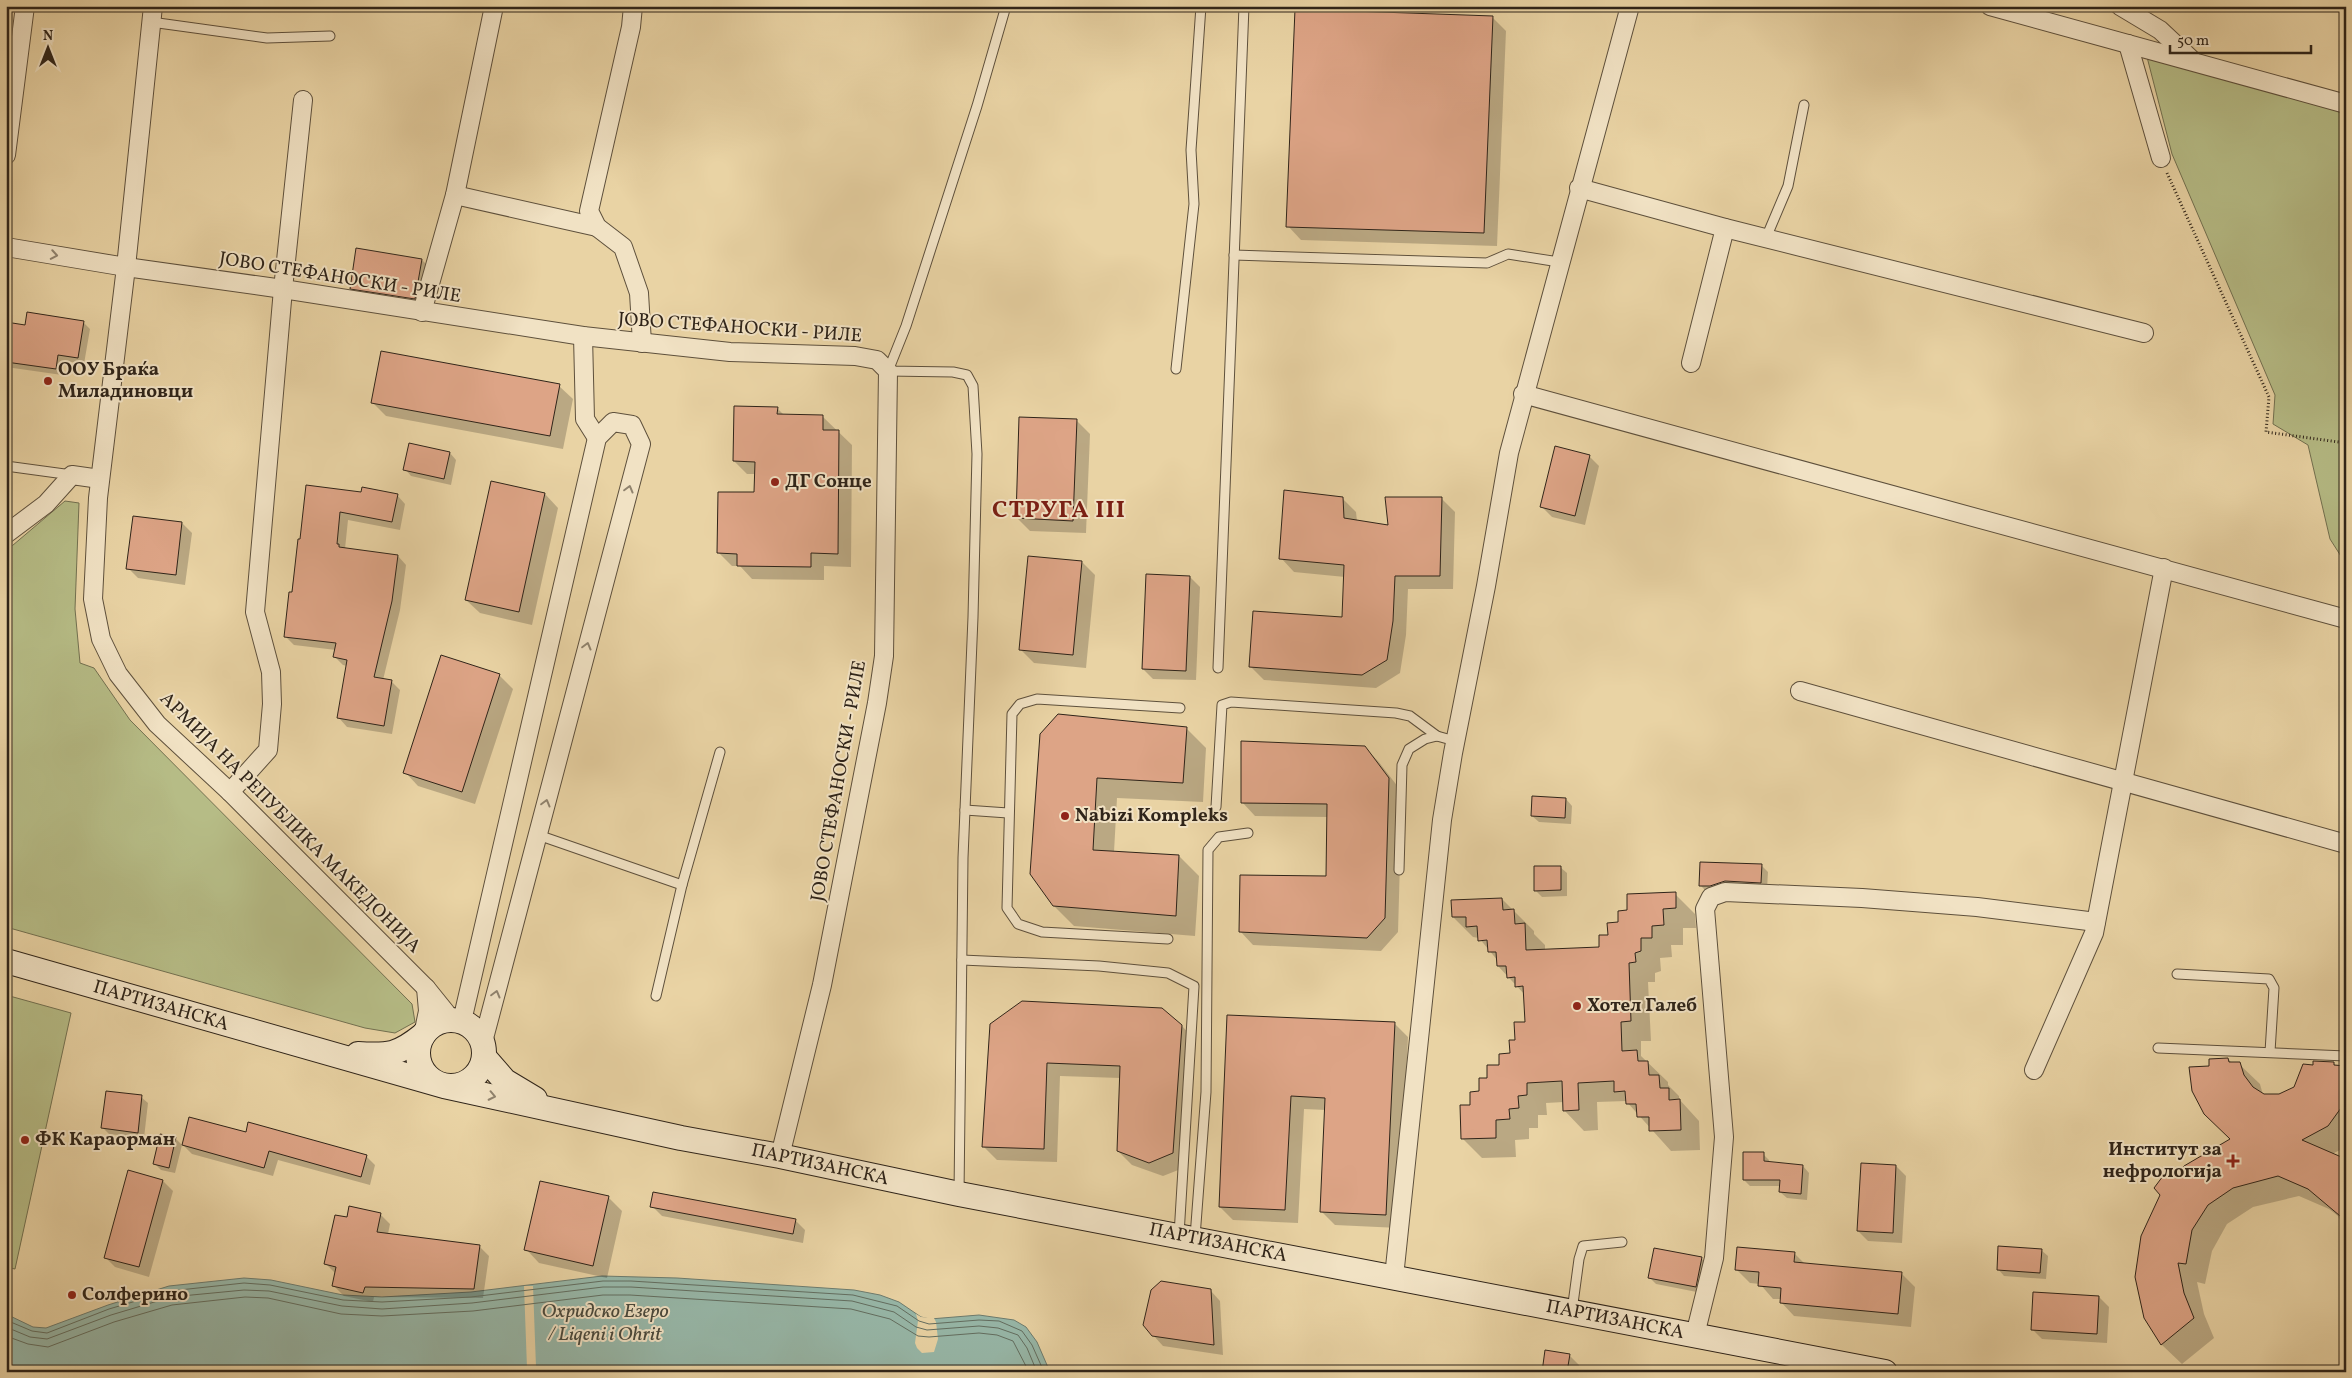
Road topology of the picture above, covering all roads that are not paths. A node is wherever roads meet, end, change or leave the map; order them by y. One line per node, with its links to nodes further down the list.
1 (25, 6): 17 (street)
2 (494, 6): 20 (street)
3 (633, 6): 21 (street)
4 (1006, 6): 35 (lane)
5 (1201, 6): 34 (lane)
6 (1244, 6): 25 (lane)
7 (1630, 6): 19 (street)
8 (1990, 6): 12 (street)
9 (2120, 6): 13 (street)
10 (152, 14): 11 (lane); 27 (street, АРМИЈА НА РЕПУБЛИКА МАКЕДОНИЈА)
11 (330, 36)
12 (2128, 44): 13 (street); 18 (street)
13 (2194, 62): 15 (street)
14 (303, 100): 28 (street)
15 (2346, 104)
16 (1804, 105): 23 (lane)
17 (6, 155)
18 (2161, 158)
19 (1579, 188): 22 (street); 26 (street)
20 (455, 195): 21 (street); 29 (street)
21 (597, 226): 32 (street)
22 (1725, 228): 23 (street); 33 (street)
23 (1766, 238): 30 (street)
24 (6, 247): 27 (street, ЈОВО СТЕФАНОСКИ - РИЛЕ, one-way to 27)
25 (1234, 255): 26 (lane); 44 (lane)
26 (1559, 262): 36 (street)
27 (126, 268): 28 (street, ЈОВО СТЕФАНОСКИ - РИЛЕ); 40 (street, АРМИЈА НА РЕПУБЛИКА МАКЕДОНИЈА)
28 (283, 289): 29 (street, ЈОВО СТЕФАНОСКИ - РИЛЕ); 51 (street)
29 (422, 312): 31 (street, ЈОВО СТЕФАНОСКИ - РИЛЕ)
30 (2144, 333)
31 (583, 336): 32 (street, ЈОВО СТЕФАНОСКИ - РИЛЕ); 37 (street)
32 (642, 343): 35 (street, ЈОВО СТЕФАНОСКИ - РИЛЕ)
33 (1691, 363)
34 (1176, 368)
35 (888, 371): 53 (lane); 77 (street, ЈОВО СТЕФАНОСКИ - РИЛЕ)
36 (1523, 394): 42 (street); 48 (street)
37 (597, 438): 56 (street, one-way to 37); 67 (street)
38 (6, 466): 39 (lane)
39 (72, 475): 40 (street); 41 (street)
40 (100, 479): 51 (street, АРМИЈА НА РЕПУБЛИКА МАКЕДОНИЈА)
41 (6, 534)
42 (2164, 568): 43 (street); 50 (street)
43 (2346, 619)
44 (1218, 668)
45 (1800, 691): 50 (street)
46 (1180, 708): 54 (lane)
47 (1437, 736): 48 (lane); 52 (lane); 58 (lane)
48 (1455, 741): 81 (street)
49 (720, 752): 59 (lane)
50 (2123, 783): 57 (street); 60 (street)
51 (230, 792): 65 (street, АРМИЈА НА РЕПУБЛИКА МАКЕДОНИЈА)
52 (1216, 807)
53 (965, 810): 54 (lane); 62 (lane)
54 (1008, 813): 61 (lane)
55 (1248, 833): 79 (lane)
56 (538, 836): 59 (lane); 71 (street, one-way to 56)
57 (2346, 844)
58 (1399, 870)
59 (682, 885): 66 (lane)
60 (2096, 922): 74 (street); 83 (street)
61 (1168, 939)
62 (962, 960): 78 (lane); 79 (lane)
63 (6, 962): 70 (main road, ПАРТИЗАНСКА)
64 (2177, 974): 72 (lane)
65 (426, 988): 67 (street, АРМИЈА НА РЕПУБЛИКА МАКЕДОНИЈА); 68 (street)
66 (656, 996)
67 (456, 1020): 68 (main road, ПАРТИЗАНСКА); 71 (main road, ПАРТИЗАНСКА)
68 (423, 1035): 70 (main road, ПАРТИЗАНСКА); 75 (main road, ПАРТИЗАНСКА)
69 (2158, 1048): 72 (lane)
70 (315, 1050): 75 (main road, ПАРТИЗАНСКА)
71 (484, 1050): 75 (main road, ПАРТИЗАНСКА); 76 (main road, ПАРТИЗАНСКА)
72 (2270, 1052): 73 (lane)
73 (2346, 1056)
74 (2034, 1070)
75 (444, 1086): 76 (main road, ПАРТИЗАНСКА, one-way to 76)
76 (552, 1108): 77 (main road, ПАРТИЗАНСКА)
77 (780, 1156): 78 (main road, ПАРТИЗАНСКА)
78 (959, 1194): 79 (main road, ПАРТИЗАНСКА)
79 (1187, 1236): 81 (main road, ПАРТИЗАНСКА)
80 (1622, 1242): 82 (lane)
81 (1394, 1277): 82 (main road, ПАРТИЗАНСКА)
82 (1572, 1311): 83 (main road, ПАРТИЗАНСКА)
83 (1695, 1335): 84 (main road, ПАРТИЗАНСКА)
84 (1885, 1372)

